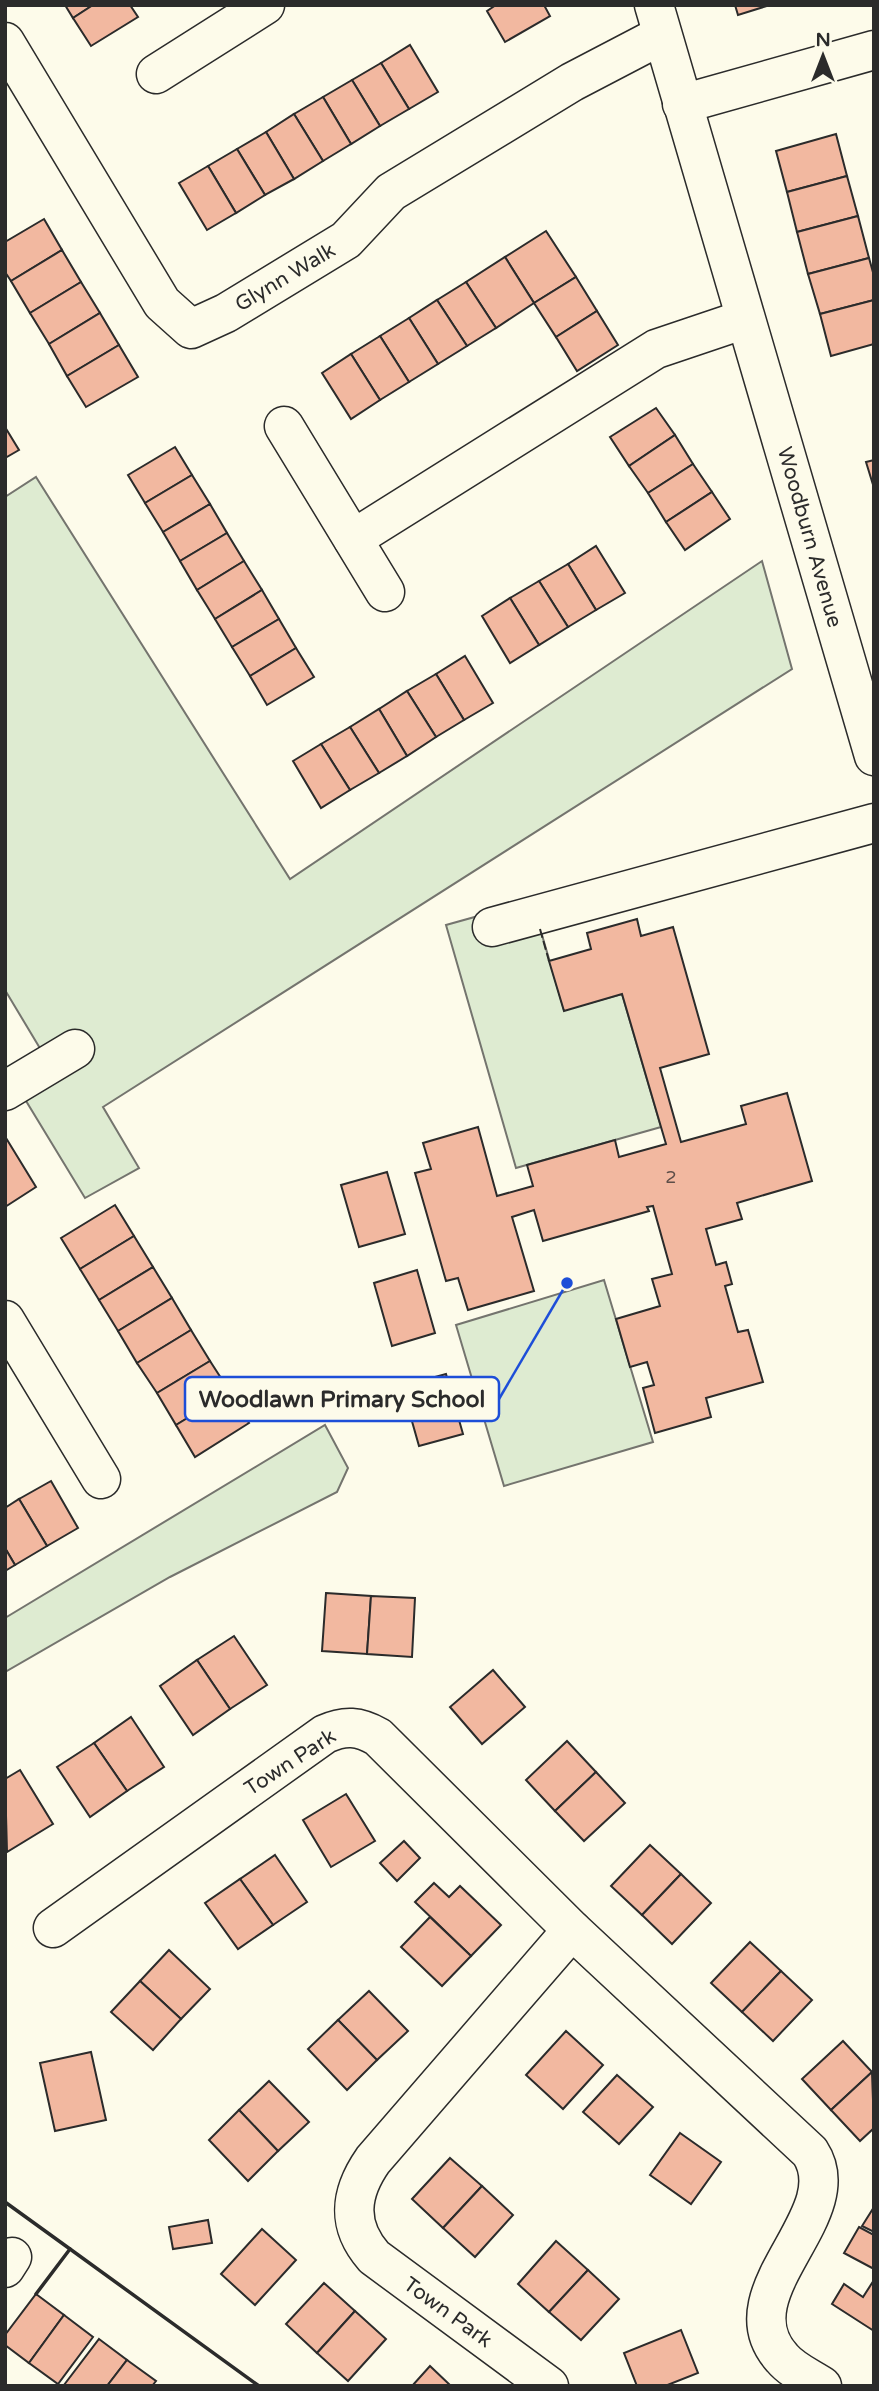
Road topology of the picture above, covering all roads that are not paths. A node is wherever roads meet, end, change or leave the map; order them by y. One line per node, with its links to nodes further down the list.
1 (265, 5): 5 (street)
2 (658, 20): 3 (street, Glynn Walk); 6 (street, Woodburn Avenue)
3 (5, 42)
4 (874, 50): 6 (street)
5 (156, 74)
6 (682, 104): 7 (street, Woodburn Avenue)
7 (745, 318): 9 (street); 11 (street, Woodburn Avenue)
8 (284, 426): 9 (street)
9 (353, 539): 10 (street)
10 (385, 592)
11 (873, 751)
12 (874, 823): 13 (street)
13 (492, 927)
14 (75, 1049): 15 (street)
15 (5, 1091)
16 (5, 1320): 17 (street)
17 (16, 1361): 18 (street)
18 (101, 1479)
19 (53, 1928): 20 (street, Town Park)
20 (572, 1930): 21 (street, Town Park); 22 (street, Town Park)
21 (549, 2386)
22 (822, 2386)

